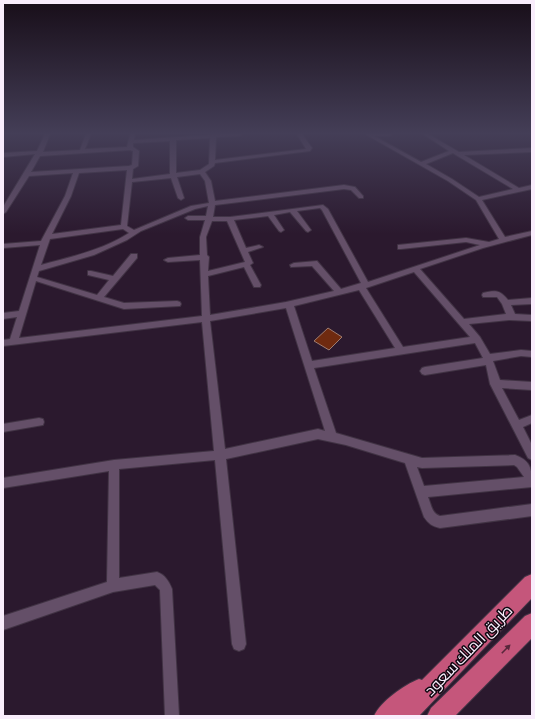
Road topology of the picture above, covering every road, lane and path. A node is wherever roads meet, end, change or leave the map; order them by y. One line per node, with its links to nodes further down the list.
1 (32, 168): 9 (street)
2 (130, 168): 7 (street); 11 (street)
3 (173, 168): 10 (street)
4 (210, 168): 8 (street)
5 (427, 168): 16 (street)
6 (481, 168): 13 (street)
7 (77, 171): 9 (street); 29 (street)
8 (202, 172): 10 (street); 17 (street)
9 (28, 174): 19 (street)
10 (173, 175): 11 (street); 15 (street)
11 (128, 181): 24 (street)
12 (532, 187): 13 (street)
13 (518, 190): 16 (street)
14 (361, 196): 17 (street)
15 (181, 198)
16 (478, 199): 30 (street)
17 (212, 203): 23 (street); 27 (street)
18 (292, 210): 20 (street); 26 (street); 48 (street)
19 (3, 212)
20 (269, 213): 22 (street); 25 (street)
21 (188, 218): 23 (street)
22 (230, 219): 23 (street); 35 (street)
23 (209, 220): 37 (street)
24 (124, 227): 27 (street); 29 (street)
25 (281, 230)
26 (308, 230)
27 (134, 232): 41 (street)
28 (530, 234): 30 (street)
29 (46, 240): 32 (street); 41 (street)
30 (503, 240): 31 (street)
31 (491, 244): 34 (street); 42 (street)
32 (3, 246)
33 (260, 247): 35 (street)
34 (401, 247)
35 (244, 251): 39 (street)
36 (134, 256): 46 (street)
37 (205, 256): 38 (street); 44 (street)
38 (168, 260)
39 (246, 264): 44 (street); 47 (street)
40 (294, 265): 49 (street)
41 (36, 268): 45 (street)
42 (416, 269): 48 (street); 61 (street)
43 (91, 272): 46 (street)
44 (206, 274): 58 (street)
45 (33, 278): 51 (street); 56 (street)
46 (114, 279): 51 (street)
47 (258, 285)
48 (363, 285): 49 (street); 65 (street)
49 (339, 292): 55 (street)
50 (486, 295): 53 (street)
51 (98, 298): 54 (street)
52 (532, 302): 53 (street)
53 (506, 303): 59 (street)
54 (177, 304)
55 (289, 304): 58 (street); 68 (street)
56 (21, 314): 57 (street); 63 (street)
57 (3, 316)
58 (206, 318): 63 (street); 77 (street)
59 (512, 318): 60 (street); 61 (street)
60 (532, 318)
61 (462, 322): 62 (street)
62 (477, 339): 65 (street); 67 (street)
63 (13, 342): 64 (street)
64 (3, 343)
65 (400, 351): 68 (street)
66 (532, 354): 67 (street)
67 (488, 359): 69 (street); 70 (street)
68 (310, 365): 76 (street)
69 (425, 371)
70 (496, 384): 71 (street); 74 (street)
71 (532, 386)
72 (532, 419): 74 (street)
73 (39, 422): 75 (street)
74 (516, 425): 78 (street)
75 (3, 428)
76 (331, 436): 77 (street); 79 (street)
77 (221, 455): 81 (street); 90 (street)
78 (532, 455): 80 (street)
79 (410, 461): 80 (street); 84 (street)
80 (521, 463): 82 (street)
81 (114, 465): 83 (street); 87 (street)
82 (532, 482): 84 (street)
83 (3, 483)
84 (421, 492): 85 (street)
85 (532, 510)
86 (532, 584): 91 (highway, طريق الملك سعود)
87 (112, 586): 88 (street); 93 (street)
88 (3, 623)
89 (532, 623): 92 (highway, طريق الملك سعود, one-way to 89)
90 (239, 644)
91 (467, 650): 94 (highway); 95 (highway, طريق الملك سعود)
92 (484, 671): 96 (highway, طريق الملك سعود); 97 (highway)
93 (172, 716)
94 (386, 716)
95 (403, 716)
96 (439, 716)
97 (447, 716)

